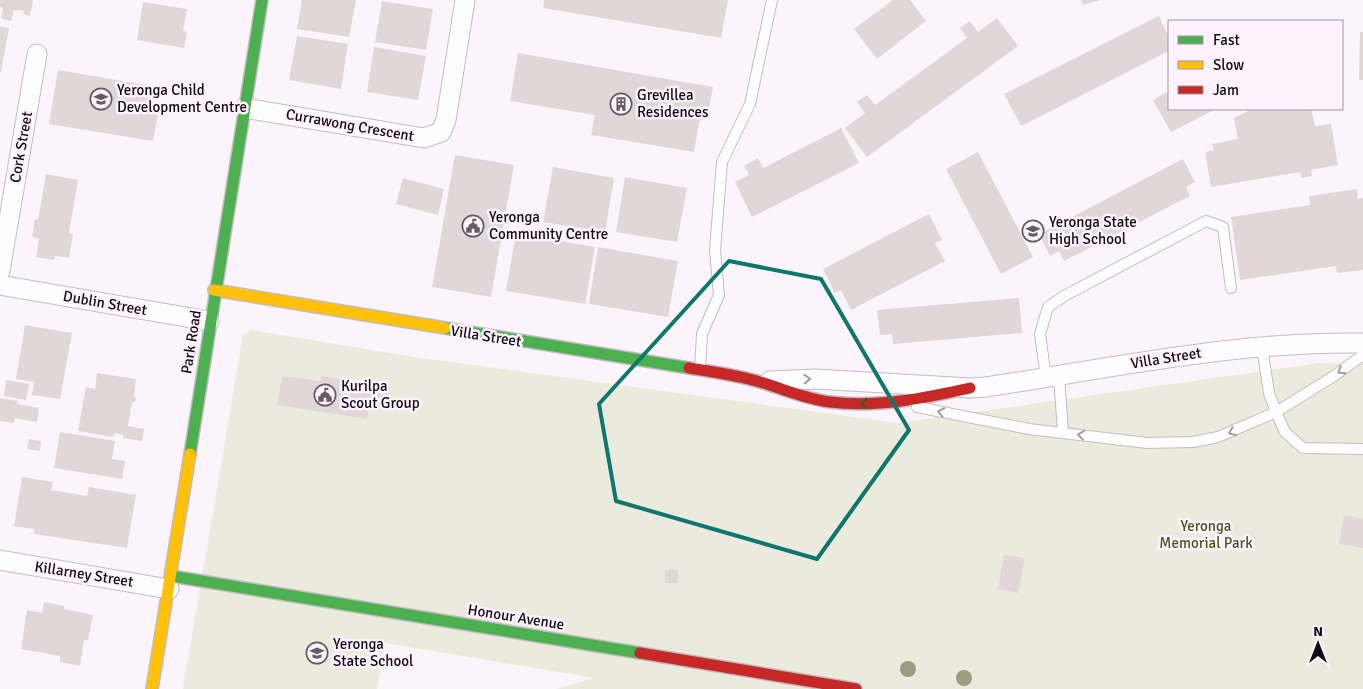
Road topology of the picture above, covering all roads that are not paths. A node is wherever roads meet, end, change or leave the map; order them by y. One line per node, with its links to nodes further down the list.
1 (262, 0): 5 (street, Park Road)
2 (465, 0): 5 (street, Currawong Crescent)
3 (772, 0): 14 (lane)
4 (37, 54): 6 (street, Cork Street)
5 (244, 108): 9 (street, Park Road)
6 (0, 271)
7 (0, 285): 10 (street, Dublin Street)
8 (1231, 288): 15 (lane)
9 (214, 290): 10 (street, Park Road); 14 (street, Villa Street)
10 (209, 321): 23 (street, Park Road)
11 (1363, 343): 12 (street, Villa Street)
12 (1262, 347): 15 (street, Villa Street); 19 (lane)
13 (1363, 355): 19 (lane, one-way to 19)
14 (700, 370): 16 (street, Villa Street)
15 (1053, 377): 17 (street, Villa Street); 20 (lane)
16 (759, 381): 17 (street, Villa Street, one-way to 17); 18 (street, Villa Street, one-way to 16)
17 (970, 388): 18 (street, Villa Street)
18 (892, 401): 20 (lane, one-way to 18)
19 (1276, 412): 20 (lane, one-way to 20); 21 (lane)
20 (1063, 432)
21 (1363, 450)
22 (0, 560): 23 (street, Killarney Street)
23 (170, 583): 24 (street, Park Road); 25 (street, Honour Avenue)
24 (152, 689)
25 (856, 689)

